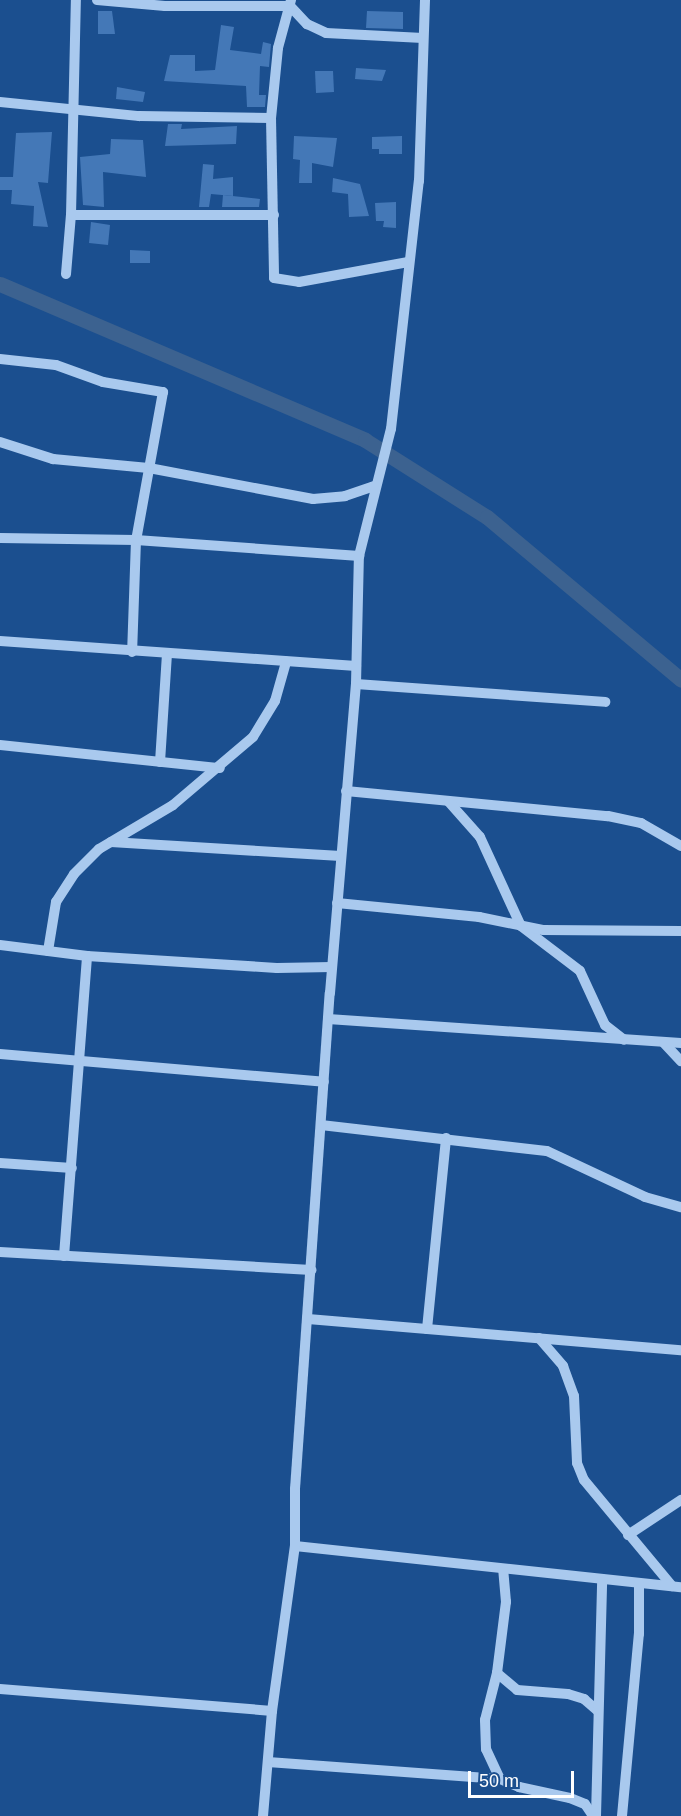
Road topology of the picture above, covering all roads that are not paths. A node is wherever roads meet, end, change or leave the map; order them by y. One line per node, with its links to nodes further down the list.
1 (76, 0): 7 (street)
2 (97, 0): 4 (street)
3 (424, 0): 5 (street)
4 (290, 3): 5 (street); 8 (street)
5 (423, 38): 11 (street)
6 (0, 102): 7 (street)
7 (73, 108): 8 (street); 9 (street)
8 (271, 118): 10 (street)
9 (71, 216): 10 (street); 12 (street)
10 (274, 216): 11 (street)
11 (408, 262): 16 (street)
12 (66, 273)
13 (0, 359): 15 (street)
14 (0, 442): 15 (street)
15 (150, 468): 16 (street); 18 (street)
16 (374, 486): 19 (street)
17 (0, 538): 18 (street)
18 (136, 540): 19 (street); 21 (street)
19 (359, 556): 24 (street)
20 (0, 641): 21 (street)
21 (132, 652): 22 (street)
22 (167, 654): 23 (street); 28 (street)
23 (286, 662): 24 (street); 29 (street)
24 (356, 666): 25 (street)
25 (356, 684): 26 (street); 30 (street)
26 (605, 702)
27 (0, 745): 28 (street)
28 (160, 762): 29 (street)
29 (220, 768): 32 (street)
30 (346, 791): 31 (street); 34 (street)
31 (448, 801): 33 (street); 36 (street)
32 (111, 842): 34 (street); 39 (street)
33 (681, 846)
34 (341, 856): 35 (street)
35 (337, 903): 36 (street); 41 (street)
36 (521, 926): 37 (street); 43 (street)
37 (681, 931)
38 (0, 945): 39 (street)
39 (48, 951): 40 (street)
40 (87, 956): 41 (street); 47 (street)
41 (332, 967): 42 (street)
42 (328, 1019): 43 (street); 49 (street)
43 (624, 1040): 44 (street)
44 (664, 1043): 45 (street); 48 (street)
45 (681, 1043)
46 (0, 1054): 47 (street)
47 (81, 1060): 49 (street); 53 (street)
48 (681, 1061)
49 (324, 1082): 50 (street)
50 (321, 1125): 51 (street); 57 (street)
51 (446, 1138): 54 (street); 59 (street)
52 (0, 1163): 53 (street)
53 (72, 1168): 56 (street)
54 (681, 1207)
55 (0, 1252): 56 (street)
56 (64, 1256): 57 (street)
57 (311, 1270): 58 (street)
58 (308, 1319): 59 (street); 64 (street)
59 (427, 1329): 60 (street)
60 (539, 1338): 61 (street); 63 (street)
61 (681, 1350)
62 (681, 1500): 63 (street)
63 (628, 1535): 68 (street)
64 (295, 1546): 65 (street); 72 (street)
65 (503, 1569): 66 (street); 69 (street)
66 (602, 1579): 67 (street); 71 (street)
67 (639, 1583): 68 (street); 77 (street)
68 (676, 1586)
69 (497, 1673): 71 (street); 74 (street)
70 (0, 1689): 72 (street)
71 (598, 1710): 76 (street)
72 (272, 1711): 73 (street)
73 (268, 1762): 74 (street); 75 (street)
74 (500, 1779): 76 (street)
75 (263, 1816)
76 (595, 1816)
77 (622, 1816)

